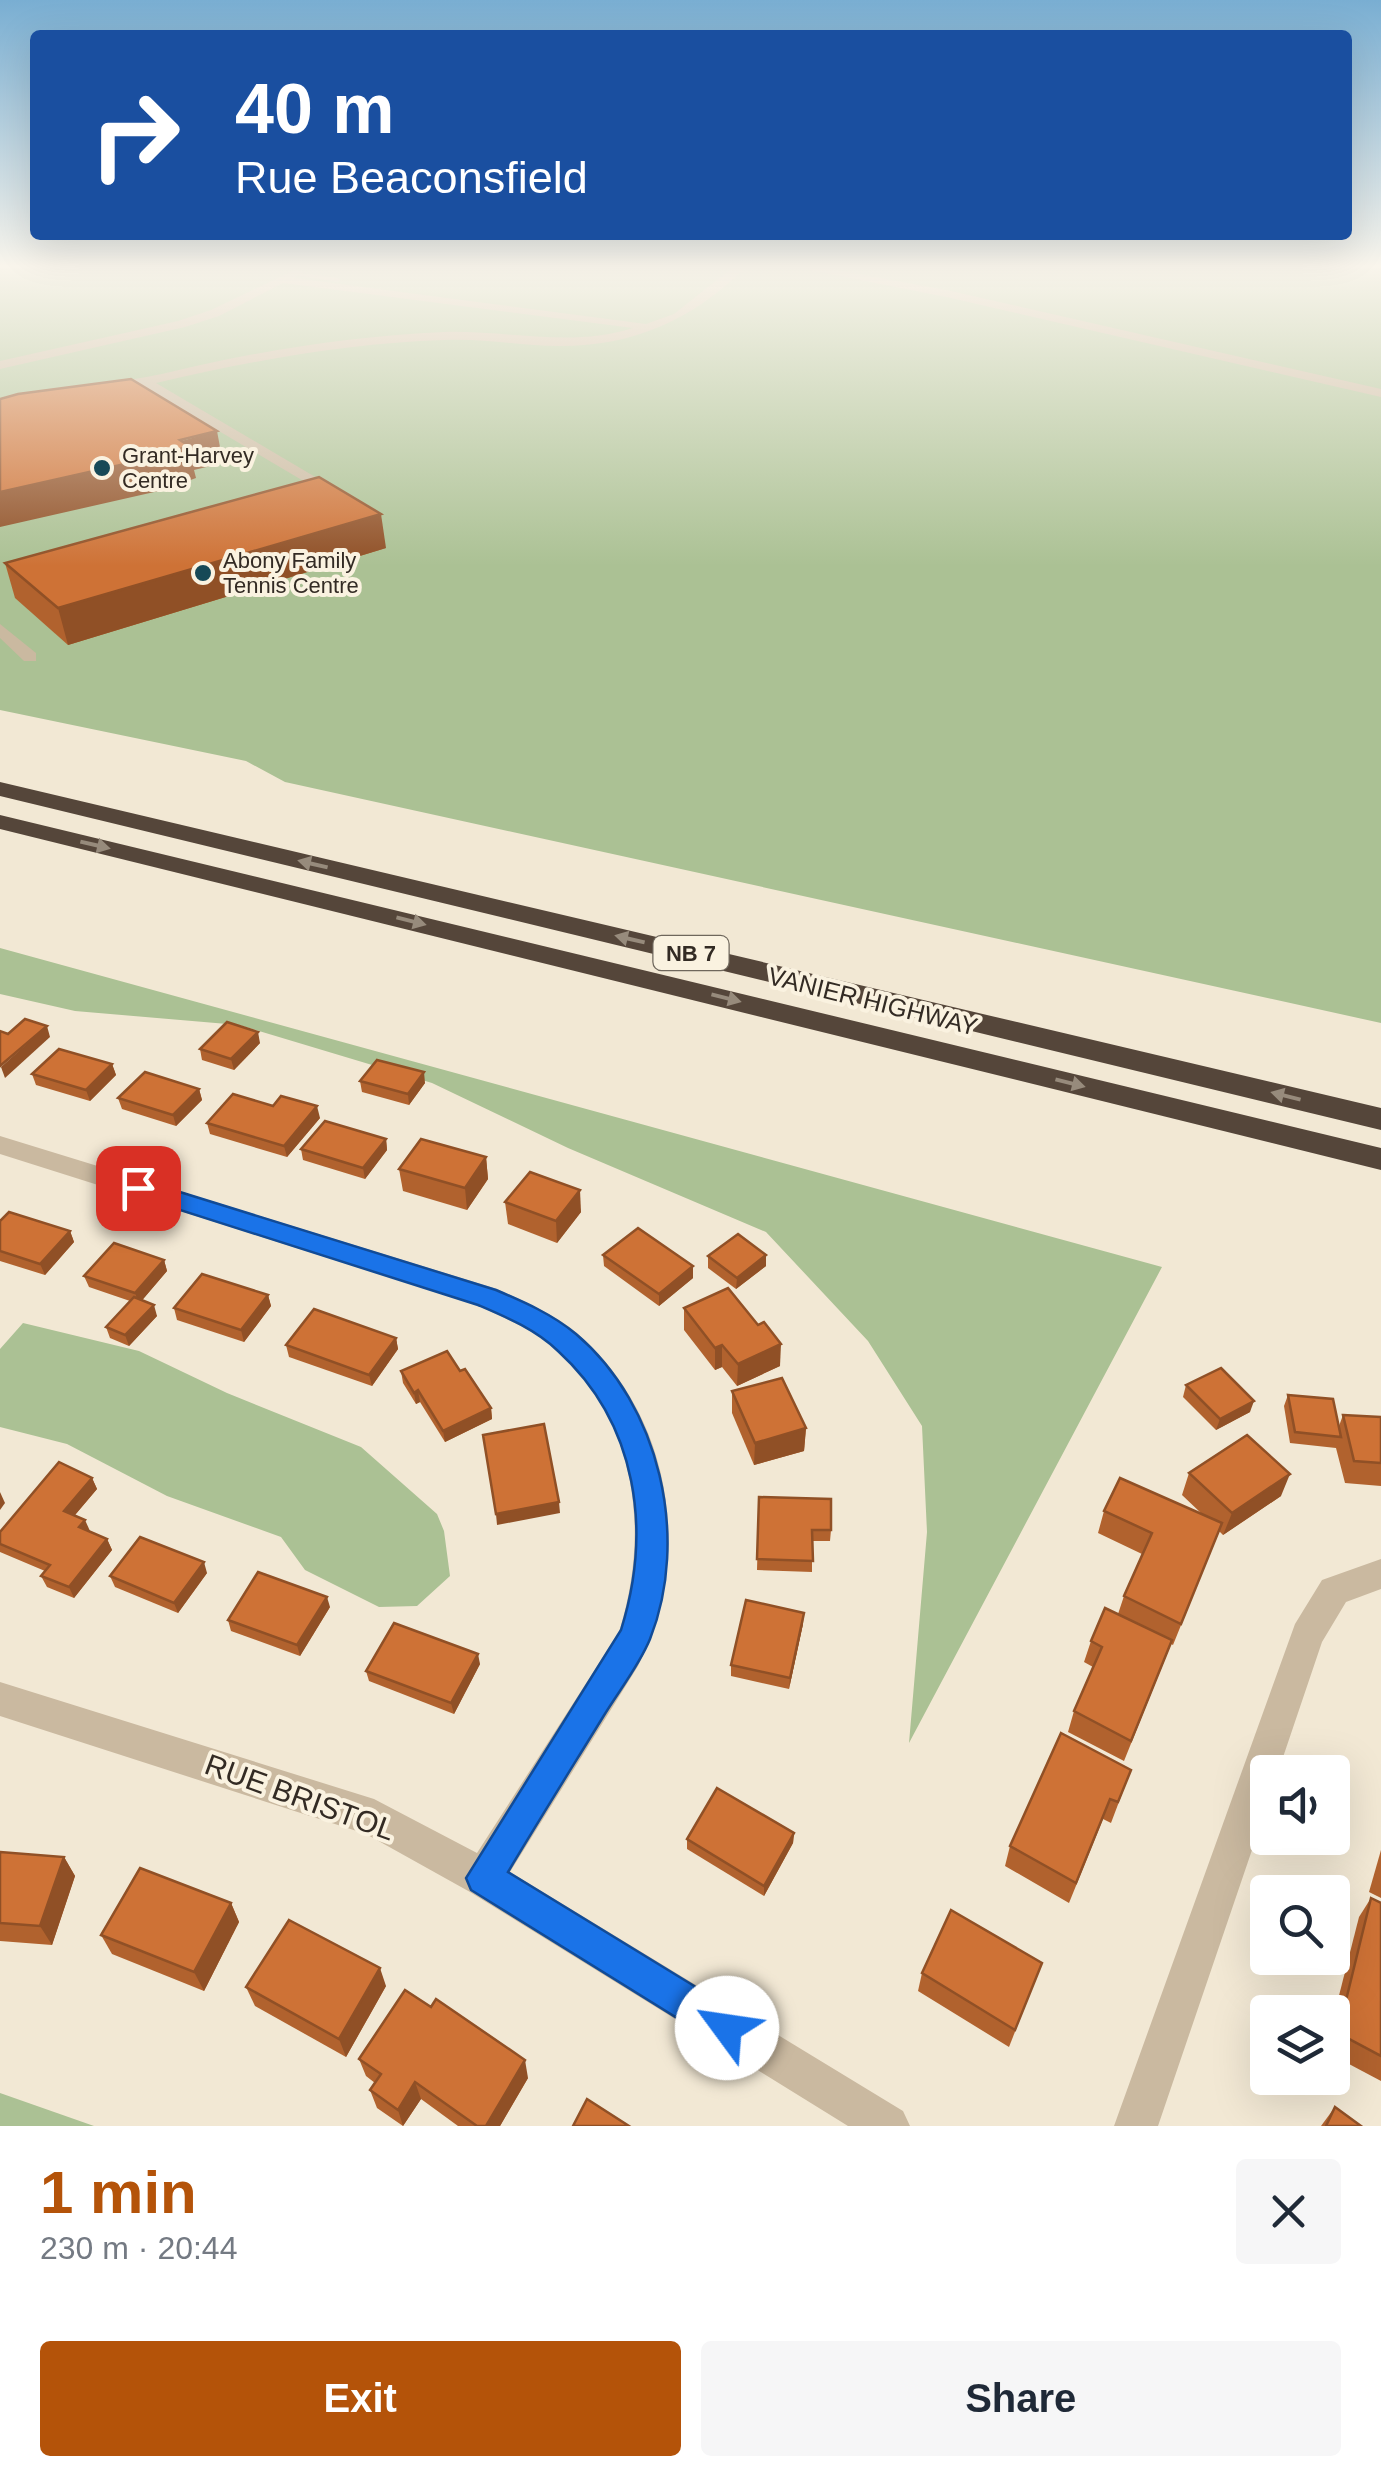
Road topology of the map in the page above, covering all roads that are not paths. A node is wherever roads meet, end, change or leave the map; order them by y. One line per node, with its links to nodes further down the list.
1 (205, 367): 4 (street)
2 (212, 367): 7 (street)
3 (1259, 367): 5 (street)
4 (144, 382): 6 (street); 7 (street)
5 (1381, 393)
6 (90, 395)
7 (178, 402): 8 (street)
8 (352, 505)
9 (0, 629): 10 (street)
10 (30, 657)
11 (0, 789): 13 (highway, VANIER HIGHWAY / NB 7, one-way to 11)
12 (0, 822): 15 (highway, VANIER HIGHWAY / NB 7, one-way to 15)
13 (1381, 1119)
14 (0, 1145): 18 (street)
15 (1381, 1159)
16 (1381, 1574): 20 (street)
17 (0, 1700): 18 (street, RUE BRISTOL)
18 (484, 1878): 19 (street, RUE BRISTOL)
19 (888, 2126)
20 (1136, 2126)

